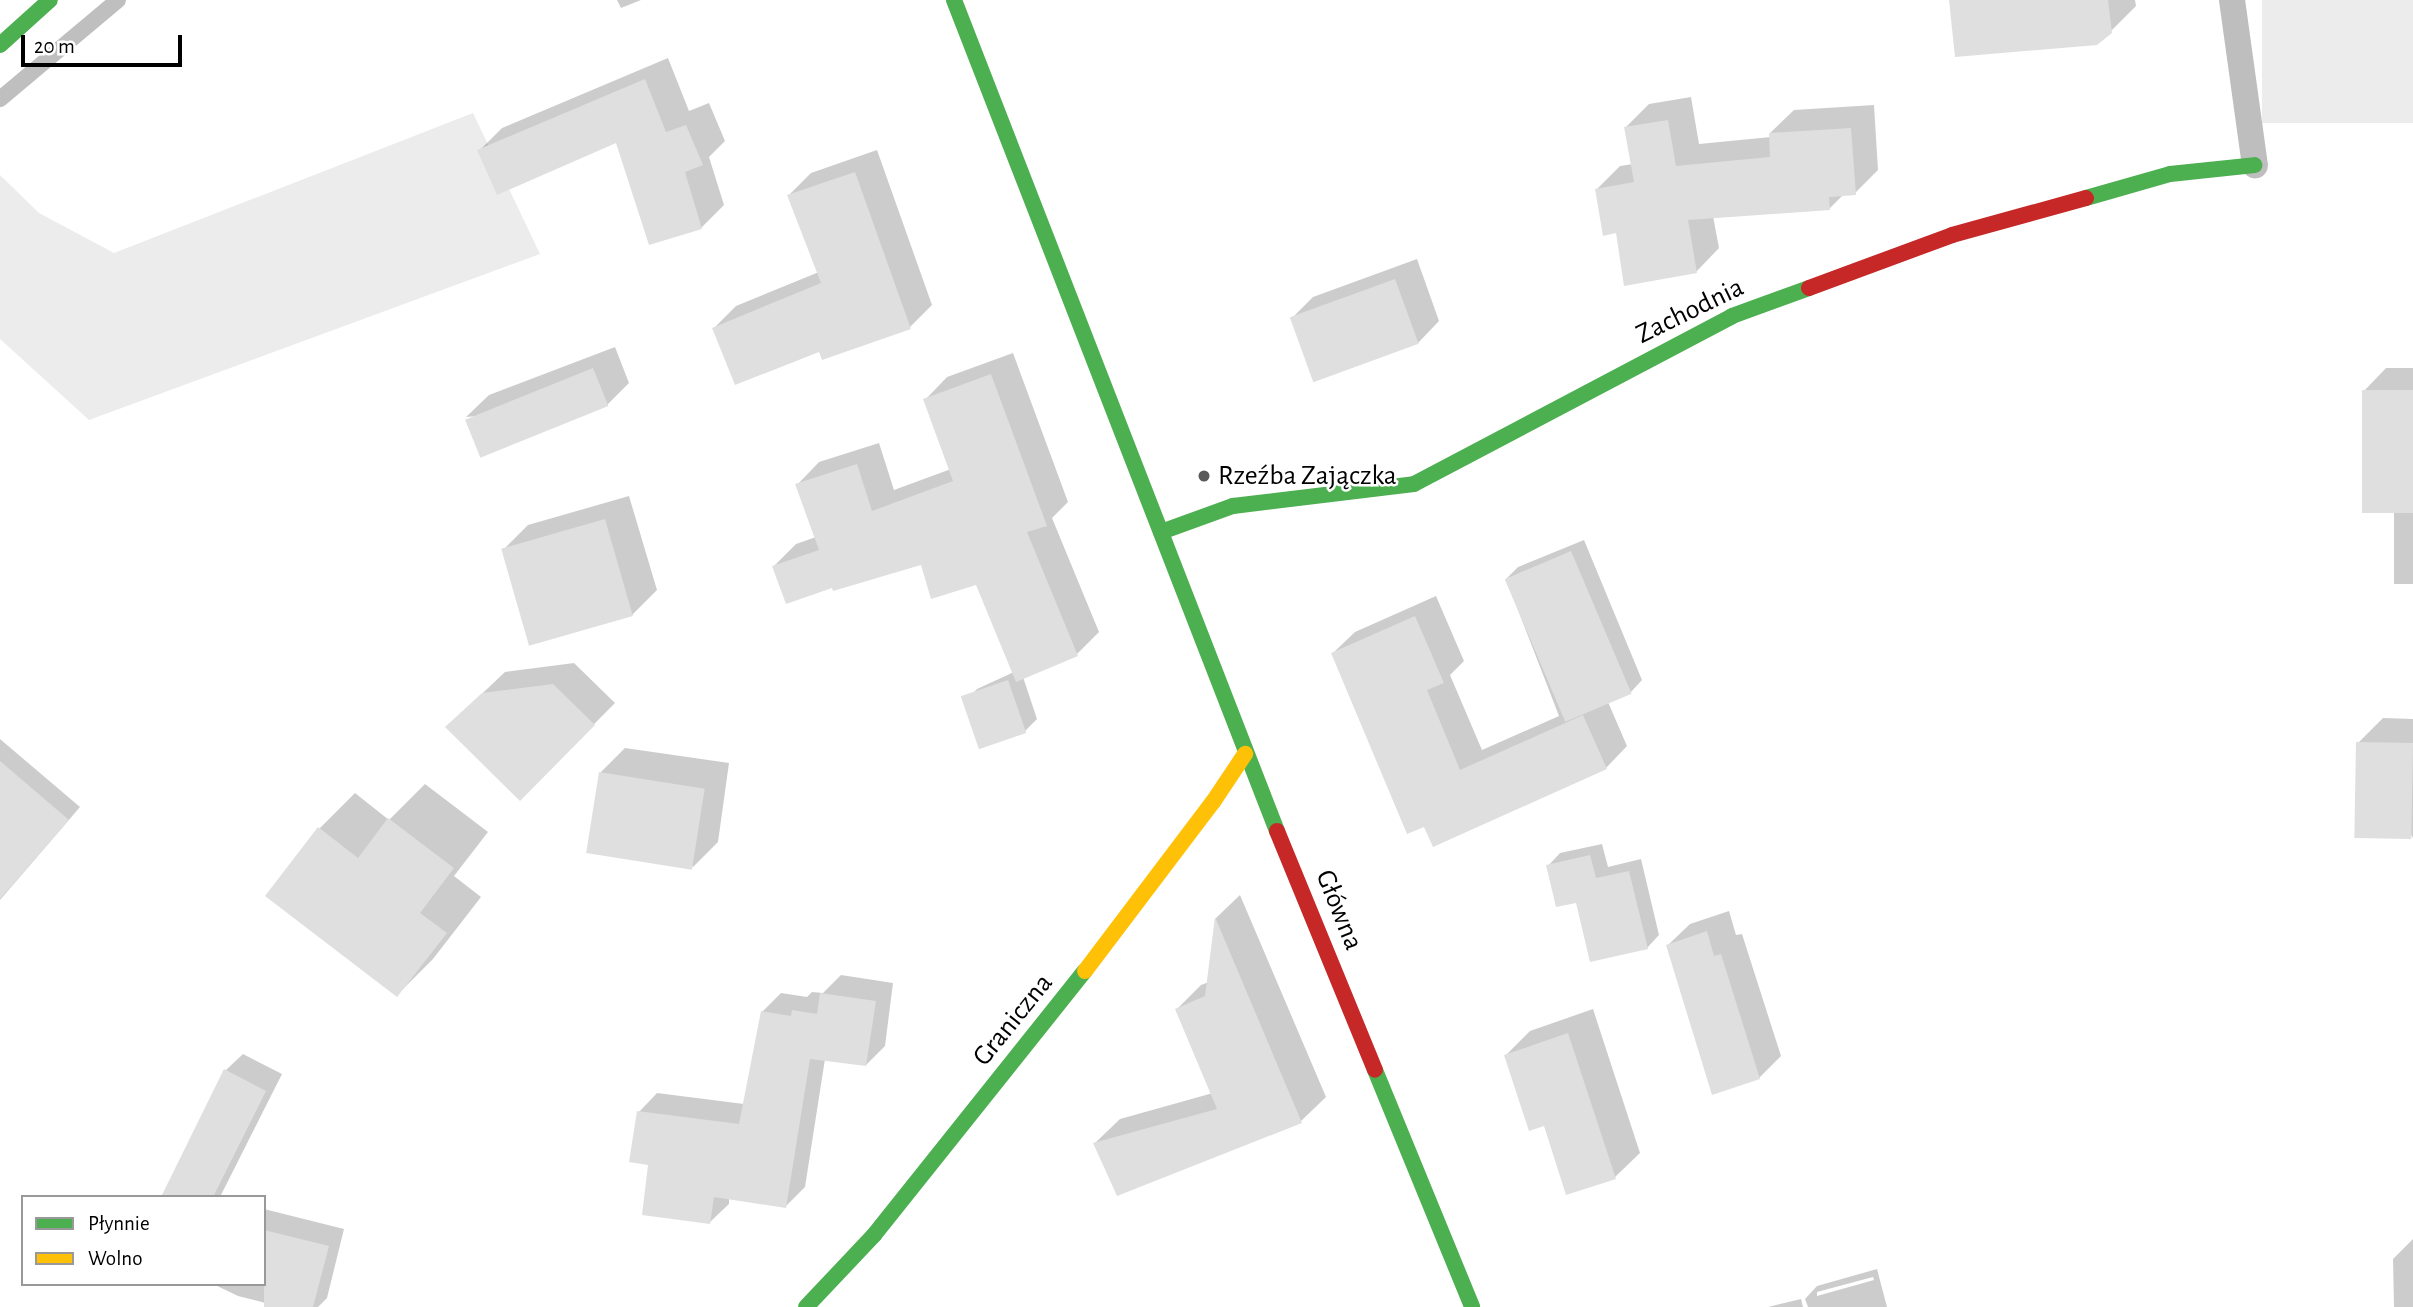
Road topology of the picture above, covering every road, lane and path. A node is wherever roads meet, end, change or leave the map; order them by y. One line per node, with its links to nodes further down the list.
1 (50, 0): 4 (street)
2 (954, 0): 6 (street, Główna)
3 (2232, 0): 5 (lane)
4 (0, 45)
5 (2255, 165): 6 (street, Zachodnia)
6 (1161, 532): 7 (street, Główna)
7 (1245, 754): 8 (street, Graniczna); 9 (street, Główna)
8 (806, 1307)
9 (1472, 1307)

